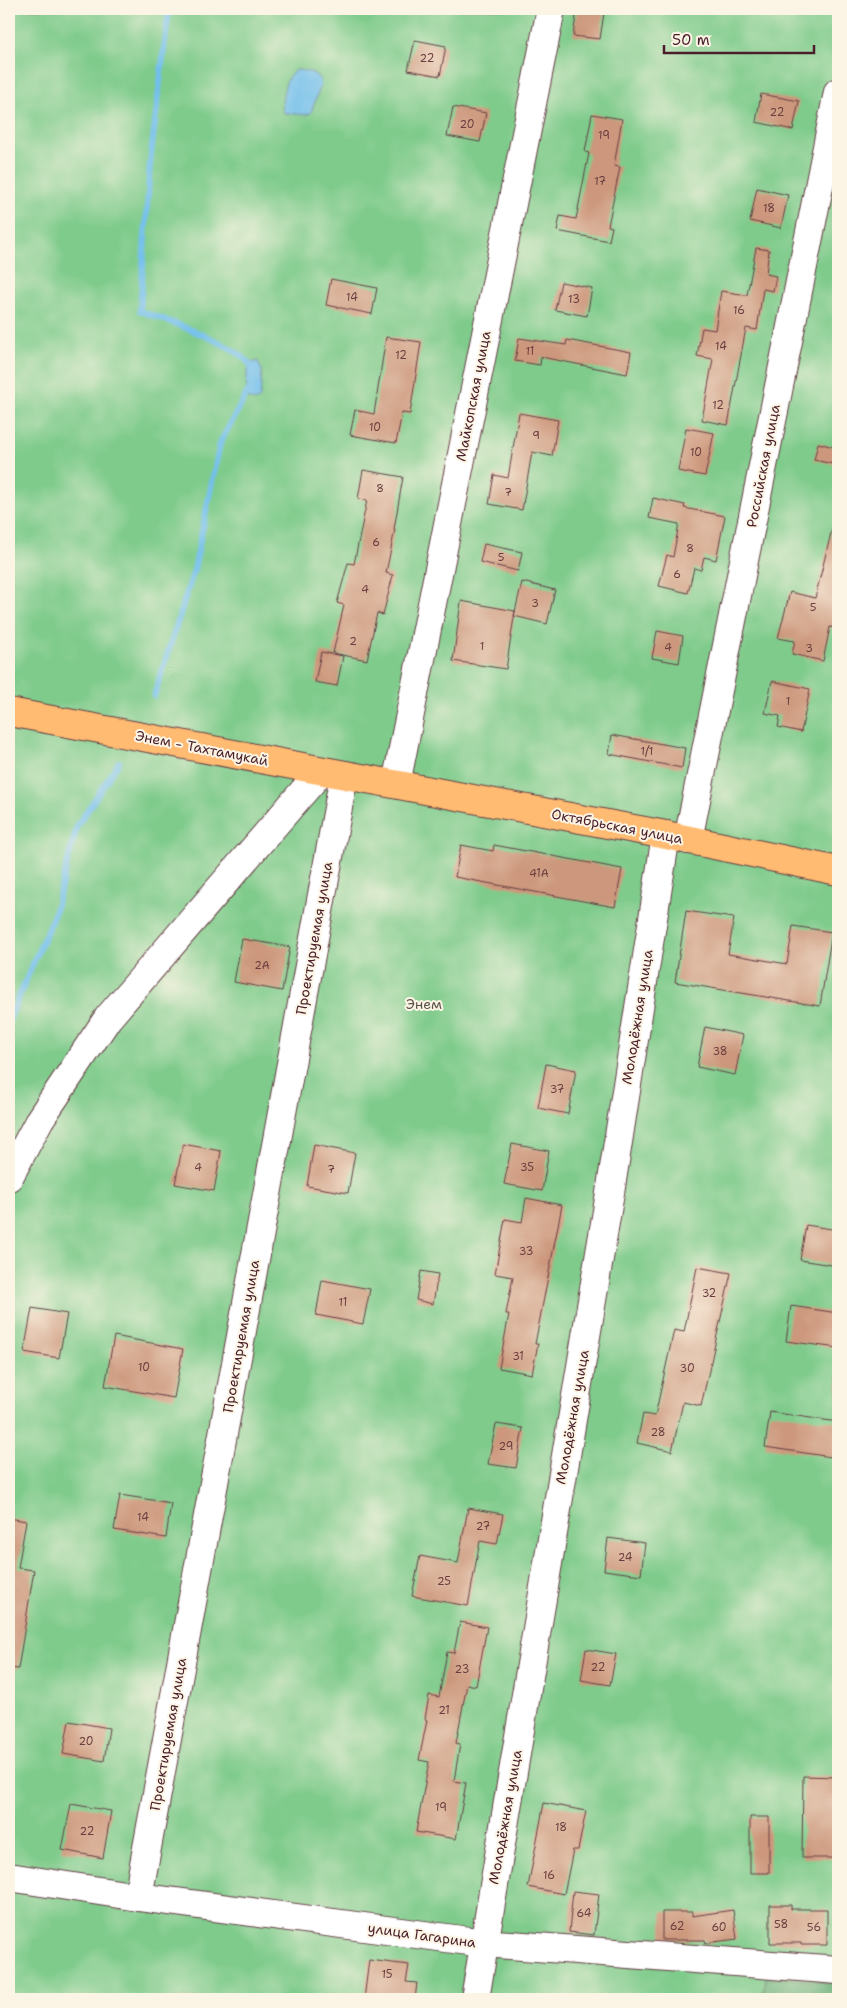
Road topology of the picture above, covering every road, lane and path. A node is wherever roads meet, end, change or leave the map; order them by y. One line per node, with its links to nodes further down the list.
1 (551, 9): 5 (street, Майкопская улица)
2 (838, 92): 6 (street, Российская улица)
3 (9, 712): 4 (main road, Энем - Тахтамукай)
4 (332, 773): 5 (main road, Энем - Тахтамукай); 8 (street); 10 (street, Проектируемая улица)
5 (396, 784): 6 (main road, Октябрьская улица)
6 (677, 837): 7 (main road, Октябрьская улица); 11 (street, Молодёжная улица)
7 (838, 871)
8 (9, 1177)
9 (9, 1877): 10 (street, улица Гагарина)
10 (138, 1897): 11 (street, улица Гагарина)
11 (484, 1943): 12 (street, улица Гагарина); 13 (street, Молодёжная улица)
12 (838, 1970)
13 (475, 1999)

